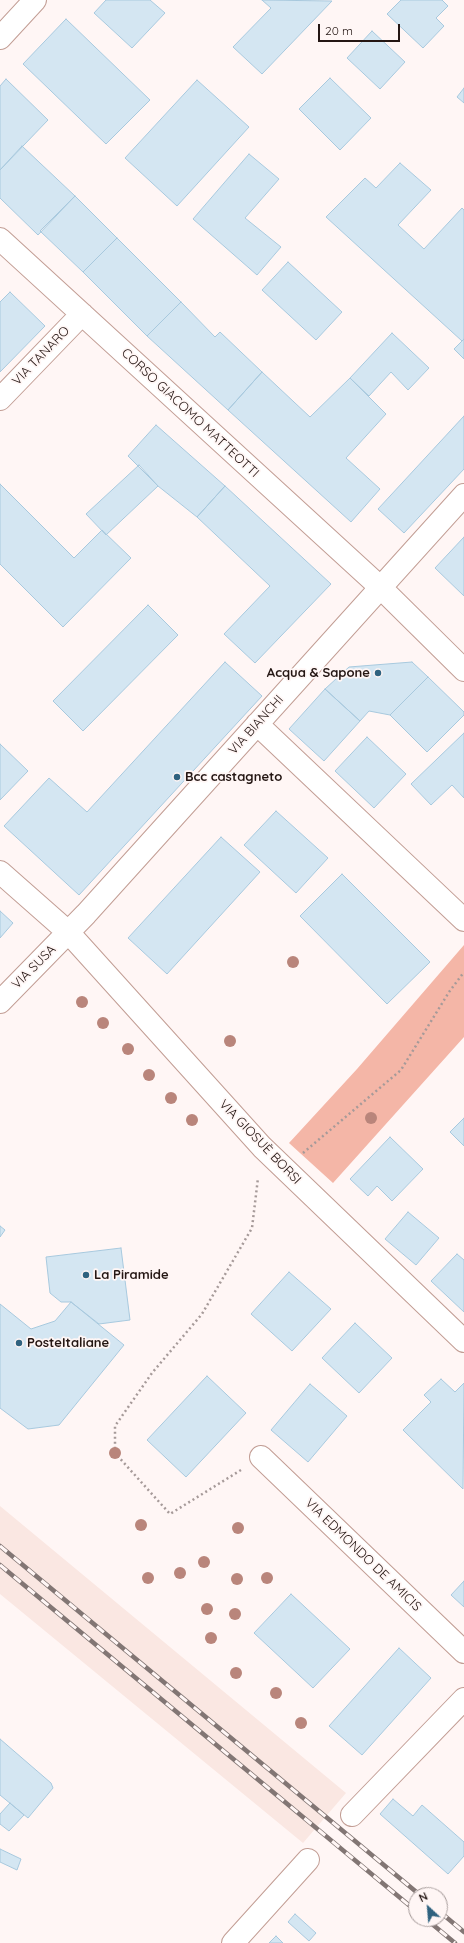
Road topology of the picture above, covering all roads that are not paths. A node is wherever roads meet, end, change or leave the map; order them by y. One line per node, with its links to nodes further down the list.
1 (35, 0): 2 (street)
2 (0, 38)
3 (0, 239): 4 (street, CORSO GIACOMO MATTEOTTI)
4 (82, 314): 5 (street, VIA TANARO); 7 (street, CORSO GIACOMO MATTEOTTI)
5 (0, 399)
6 (464, 495): 7 (street, VIA BIANCHI)
7 (380, 587): 8 (street, CORSO GIACOMO MATTEOTTI); 9 (street, VIA BIANCHI)
8 (464, 670)
9 (257, 724): 11 (street); 12 (street, VIA BIANCHI)
10 (0, 872): 12 (street, VIA GIOSUÈ BORSI)
11 (464, 920)
12 (68, 932): 13 (street, VIA SUSA); 14 (street, VIA GIOSUÈ BORSI)
13 (0, 1002)
14 (464, 1341)
15 (261, 1457): 16 (street, VIA EDMONDO DE AMICIS)
16 (464, 1652)
17 (464, 1698): 18 (street)
18 (352, 1815)
19 (308, 1860): 20 (street)
20 (233, 1943)

